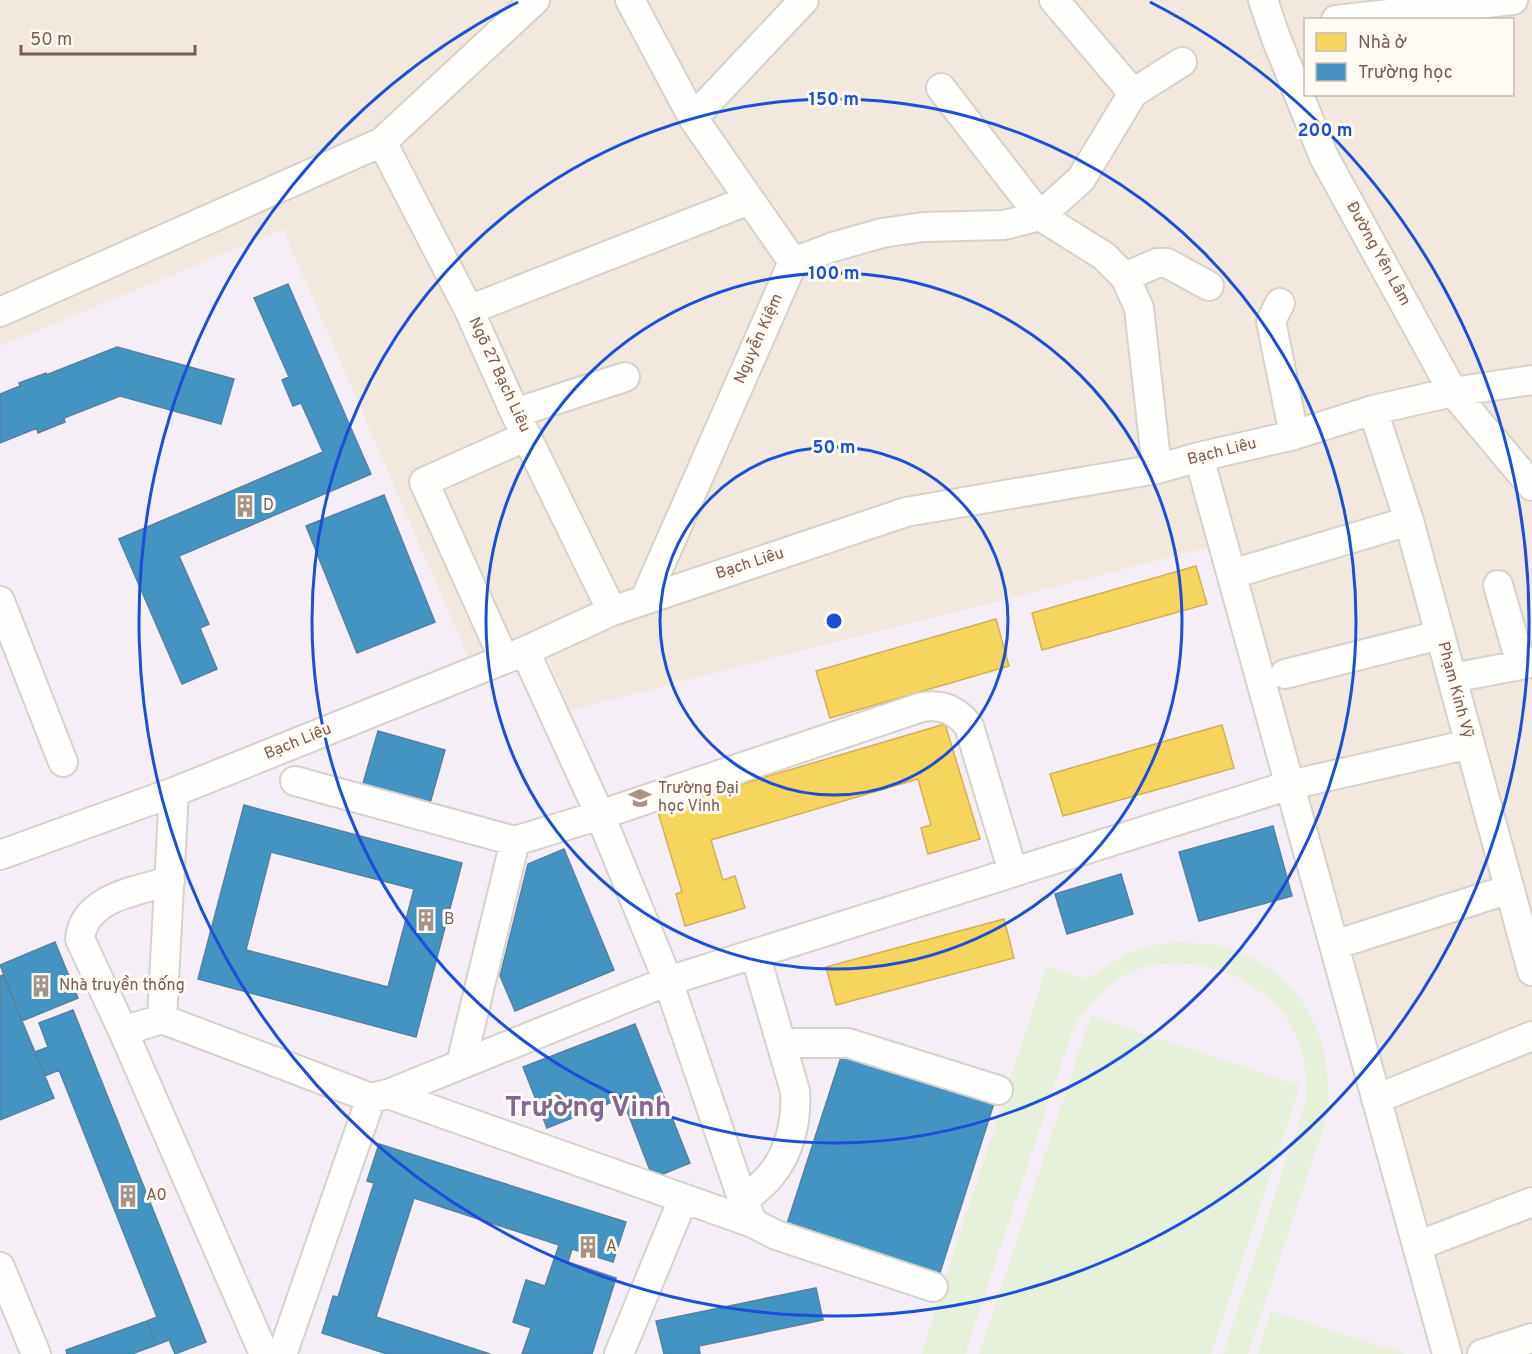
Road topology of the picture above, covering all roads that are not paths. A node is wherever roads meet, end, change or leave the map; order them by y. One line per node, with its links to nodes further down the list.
1 (535, 0): 12 (street)
2 (630, 0): 11 (street)
3 (804, 0): 11 (street)
4 (1054, 0): 10 (street)
5 (1263, 0): 23 (street, Đường Yên Lâm)
6 (1513, 0): 7 (street)
7 (1354, 18)
8 (1182, 62): 10 (street)
9 (940, 88): 14 (street)
10 (1133, 93): 14 (street)
11 (693, 118): 13 (street)
12 (382, 142): 19 (street, Ngõ 27 Bạch Liêu); 20 (street)
13 (749, 200): 15 (street); 19 (street)
14 (1040, 216): 15 (street); 16 (street)
15 (793, 262): 33 (street, Nguyễn Kiệm)
16 (1125, 277): 17 (street); 28 (street)
17 (1209, 286)
18 (1280, 303): 26 (street)
19 (469, 310): 25 (street, Ngõ 27 Bạch Liêu)
20 (0, 312)
21 (625, 377): 25 (street)
22 (1532, 380): 23 (street, Bạch Liêu)
23 (1453, 392): 24 (street, Bạch Liêu); 29 (street, Đường Yên Lâm)
24 (1373, 410): 26 (street, Bạch Liêu); 30 (street, Phạm Kinh Vỹ)
25 (521, 425): 35 (street, Ngõ 27 Bạch Liêu); 37 (street)
26 (1293, 435): 27 (street, Bạch Liêu)
27 (1199, 457): 28 (street, Bạch Liêu); 31 (street)
28 (1157, 469): 33 (street, Bạch Liêu)
29 (1532, 486)
30 (1409, 521): 31 (street); 36 (street, Phạm Kinh Vỹ)
31 (1232, 574): 44 (street)
32 (1498, 585): 38 (street)
33 (645, 599): 35 (street, Bạch Liêu)
34 (0, 601): 42 (street)
35 (612, 611): 37 (street, Bạch Liêu)
36 (1440, 634): 39 (street); 40 (street, Phạm Kinh Vỹ)
37 (514, 655): 45 (street, Bạch Liêu); 46 (street)
38 (1527, 663): 40 (street)
39 (1285, 674)
40 (1452, 678): 41 (street, Phạm Kinh Vỹ)
41 (1470, 744): 44 (street); 51 (street, Phạm Kinh Vỹ)
42 (63, 762)
43 (295, 781): 47 (street)
44 (1290, 785): 49 (street); 52 (street)
45 (174, 792): 48 (street, Bạch Liêu); 50 (street)
46 (600, 815): 47 (street); 49 (street); 55 (street)
47 (515, 841): 60 (street)
48 (0, 855)
49 (1013, 872): 53 (street)
50 (170, 880): 56 (street); 57 (street)
51 (1510, 889): 52 (street); 54 (street, Phạm Kinh Vỹ)
52 (1334, 945): 63 (street)
53 (755, 954): 55 (street); 59 (street)
54 (1532, 971)
55 (668, 981): 60 (street); 66 (street)
56 (162, 1019): 57 (street); 62 (street)
57 (123, 1031): 71 (street)
58 (1532, 1036): 63 (street)
59 (781, 1043): 61 (street); 66 (street)
60 (461, 1064): 62 (street)
61 (998, 1090)
62 (379, 1096): 64 (street); 71 (street)
63 (1376, 1099): 67 (street)
64 (683, 1199): 66 (street); 73 (street)
65 (1532, 1202): 67 (street)
66 (748, 1212): 69 (street)
67 (1417, 1246): 74 (street)
68 (0, 1267): 72 (street)
69 (933, 1287)
70 (1532, 1338): 75 (street)
71 (279, 1353)
72 (36, 1354)
73 (619, 1354)
74 (1447, 1354)
75 (1482, 1354)

